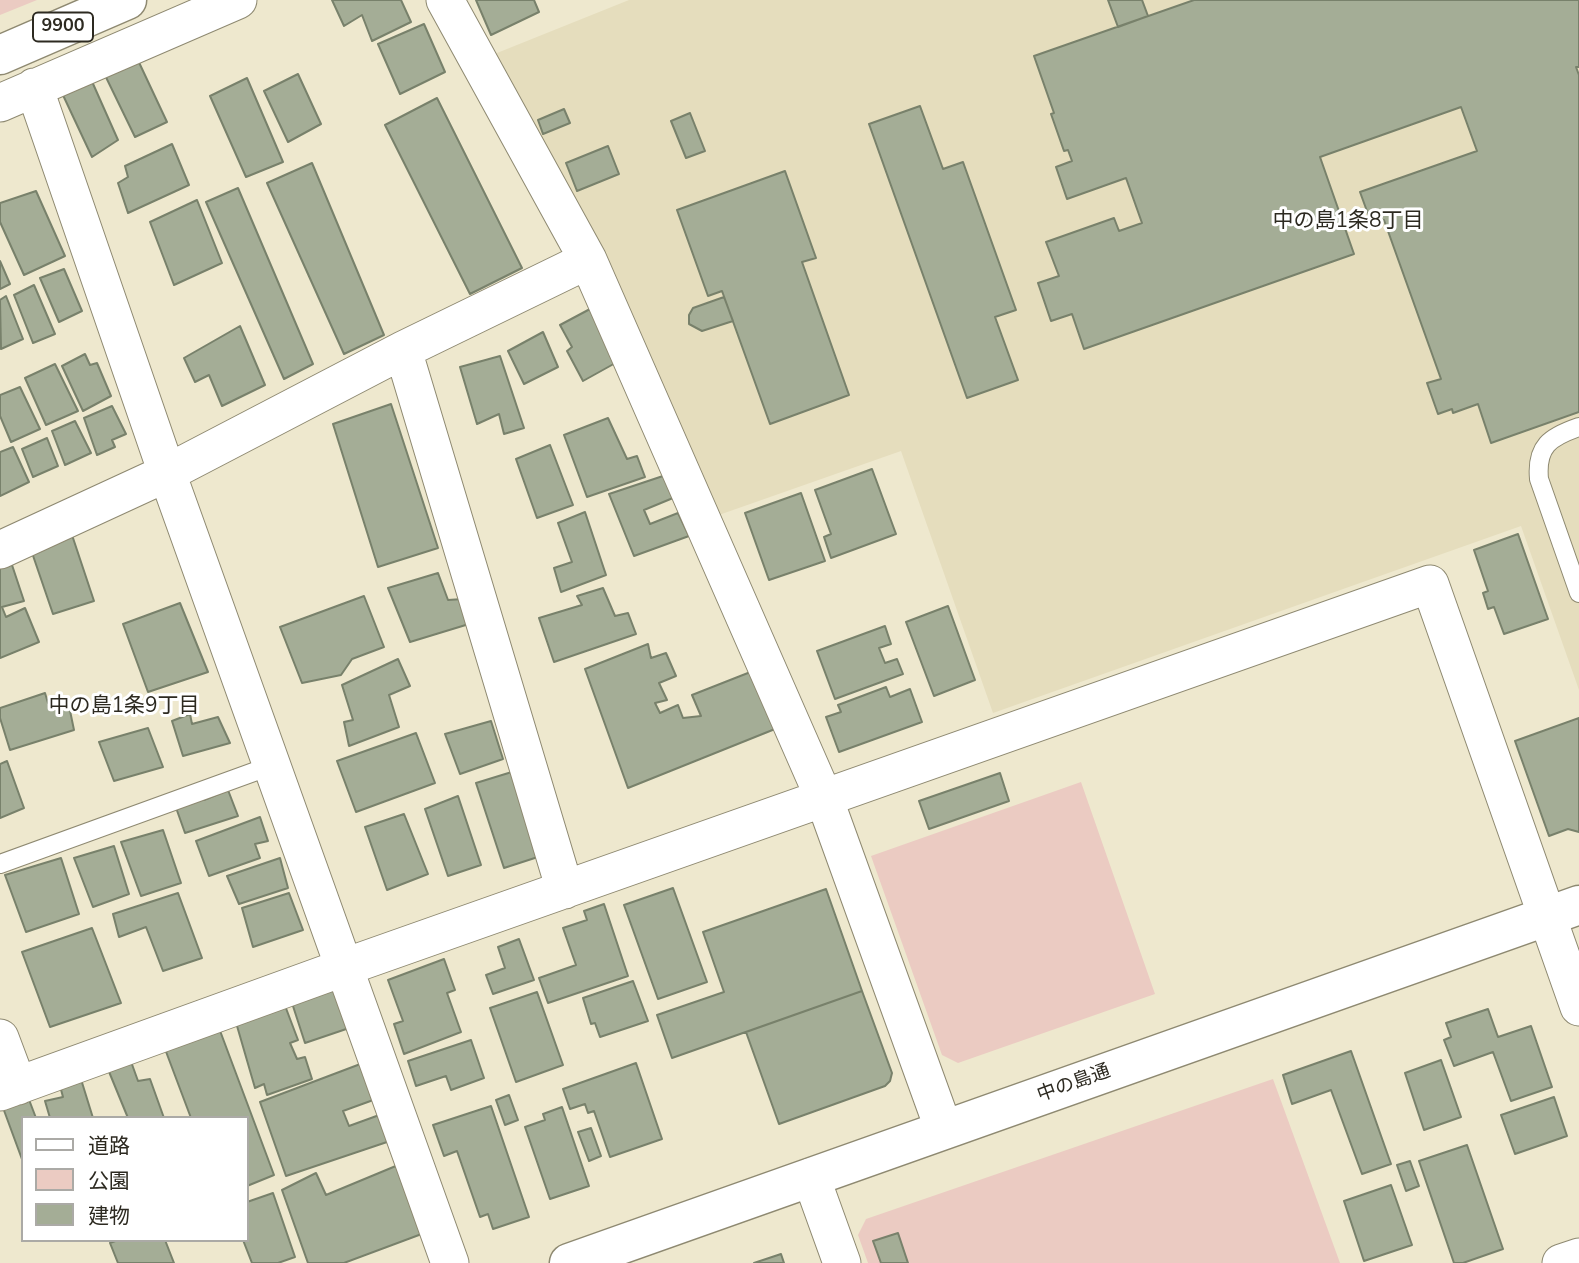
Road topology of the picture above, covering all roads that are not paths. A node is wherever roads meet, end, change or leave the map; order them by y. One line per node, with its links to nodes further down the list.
1 (127, 0): 4 (street, 9900)
2 (238, 0): 5 (street)
3 (445, 0): 7 (street)
4 (0, 55)
5 (34, 87): 6 (street); 10 (street)
6 (0, 103)
7 (588, 260): 8 (street); 14 (street)
8 (403, 350): 10 (street); 16 (street)
9 (1579, 427): 12 (lane)
10 (167, 473): 11 (street); 13 (street)
11 (0, 550)
12 (1579, 593)
13 (273, 765): 15 (lane); 18 (street)
14 (824, 797): 16 (street); 17 (street); 22 (street)
15 (0, 864)
16 (565, 890): 18 (street)
17 (1563, 911): 19 (street); 22 (street, 中の島通)
18 (345, 967): 21 (street); 25 (street)
19 (1579, 1007)
20 (0, 1038): 21 (street)
21 (9, 1089)
22 (944, 1130): 23 (street, 中の島通)
23 (811, 1177): 26 (street, 中の島通); 27 (street)
24 (1579, 1256): 28 (street)
25 (450, 1263)
26 (569, 1263)
27 (842, 1263)
28 (1561, 1263)

